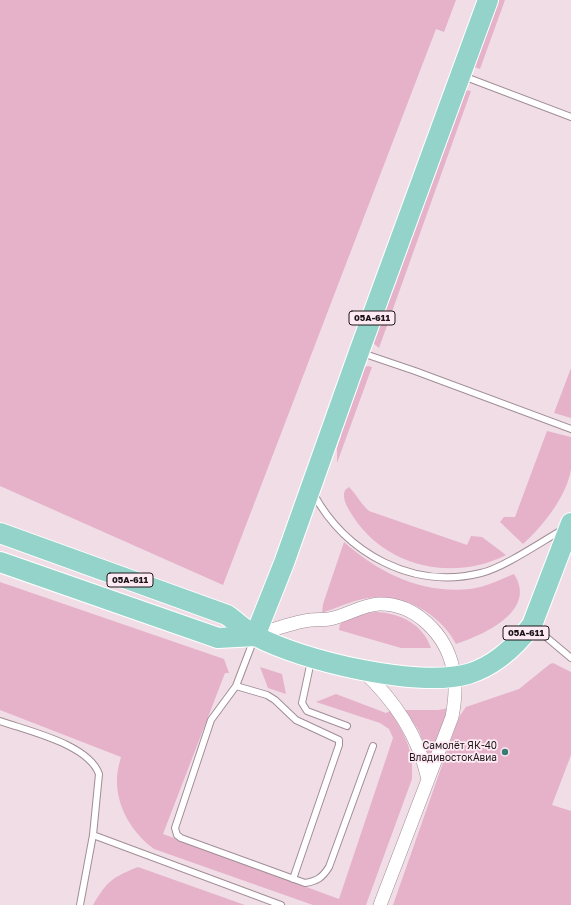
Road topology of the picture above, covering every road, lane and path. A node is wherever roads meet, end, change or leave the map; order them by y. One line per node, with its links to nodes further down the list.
1 (488, 0): 2 (main road, 05А-611)
2 (462, 75): 3 (lane); 4 (main road, 05А-611)
3 (571, 117)
4 (359, 352): 5 (lane); 6 (main road, 05А-611)
5 (571, 429)
6 (311, 488): 7 (lane); 11 (main road, 05А-611)
7 (570, 524): 10 (main road, 05А-611)
8 (0, 533): 11 (main road, 05А-611)
9 (0, 562): 11 (main road, 05А-611)
10 (532, 625): 13 (lane); 15 (main road, 05А-611)
11 (255, 636): 12 (main road, 05А-611); 15 (street); 16 (lane)
12 (312, 657): 14 (main road, 05А-611); 18 (lane)
13 (571, 658)
14 (362, 670): 15 (main road, 05А-611); 20 (street)
15 (455, 677): 20 (street)
16 (236, 686): 22 (lane); 22 (lane)
17 (0, 721): 21 (lane)
18 (348, 726)
19 (372, 746): 22 (lane)
20 (428, 779): 25 (street)
21 (93, 835): 23 (lane); 24 (lane)
22 (293, 879)
23 (80, 905)
24 (281, 905)
25 (380, 905)

